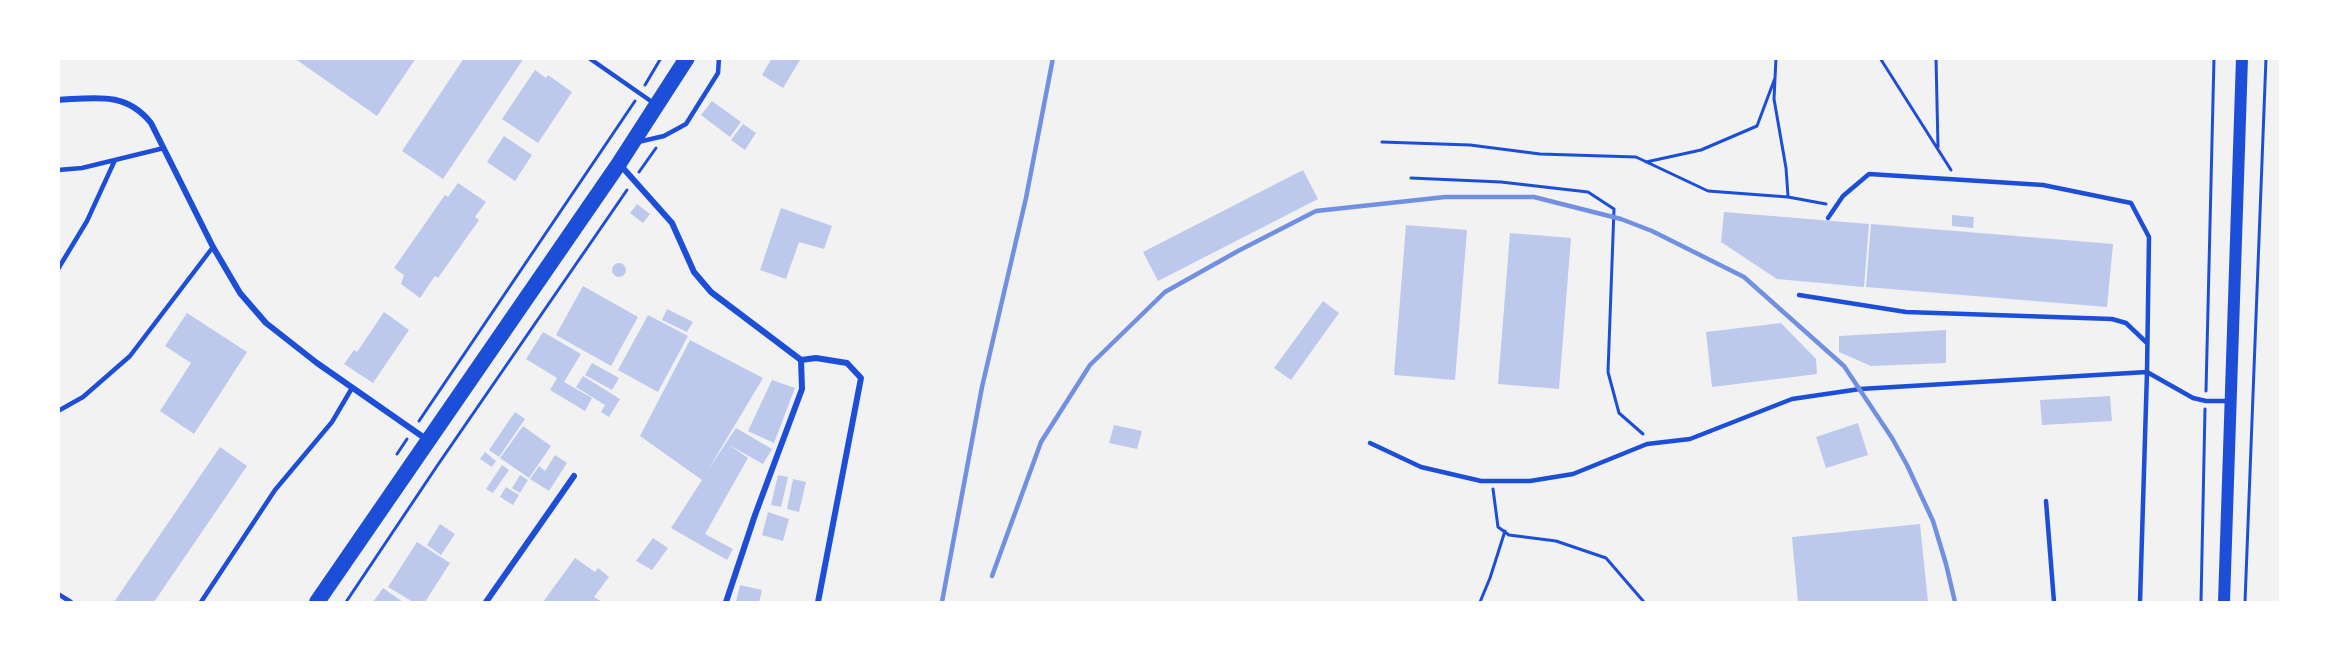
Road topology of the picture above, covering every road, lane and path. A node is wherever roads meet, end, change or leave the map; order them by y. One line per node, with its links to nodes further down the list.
1 (589, 58): 12 (lane)
2 (661, 58): 12 (path)
3 (687, 58): 14 (highway)
4 (719, 58): 15 (lane)
5 (1776, 58): 11 (path)
6 (1880, 58): 19 (path)
7 (1936, 58): 19 (path)
8 (2214, 58): 37 (path)
9 (2242, 58): 38 (main road)
10 (2266, 58): 63 (path)
11 (1775, 78): 21 (path); 27 (path)
12 (639, 93): 14 (lane); 40 (path)
13 (58, 100): 18 (street)
14 (657, 106): 17 (highway)
15 (664, 136): 17 (lane); 26 (path)
16 (1382, 142): 21 (path)
17 (633, 143): 22 (highway)
18 (164, 148): 20 (lane); 30 (street)
19 (1938, 149): 25 (path)
20 (116, 160): 23 (lane); 31 (lane)
21 (1646, 162): 27 (path)
22 (618, 165): 26 (street); 41 (highway)
23 (58, 170)
24 (1411, 178): 43 (path)
25 (1957, 179): 28 (lane); 33 (lane)
26 (634, 180): 34 (street); 53 (path)
27 (1788, 197): 28 (path)
28 (1836, 206): 29 (lane)
29 (1828, 218)
30 (213, 247): 36 (street); 39 (lane)
31 (58, 269)
32 (1799, 295): 33 (lane)
33 (2147, 343): 35 (lane)
34 (801, 360): 55 (street); 56 (street)
35 (2146, 372): 37 (lane); 43 (lane); 60 (lane)
36 (352, 388): 40 (street); 51 (lane)
37 (2206, 400): 38 (lane); 61 (path)
38 (2231, 401): 62 (main road)
39 (58, 411)
40 (413, 430): 41 (street); 44 (path)
41 (428, 441): 52 (highway)
42 (1370, 443): 46 (lane)
43 (1653, 443): 46 (lane)
44 (394, 459)
45 (574, 476): 54 (street)
46 (1492, 481): 48 (path)
47 (2046, 501): 59 (lane)
48 (1505, 531): 57 (path); 58 (path)
49 (58, 594): 50 (lane)
50 (70, 603)
51 (201, 603)
52 (317, 603)
53 (346, 603)
54 (486, 603)
55 (726, 603)
56 (818, 603)
57 (1480, 603)
58 (1644, 603)
59 (2054, 603)
60 (2140, 603)
61 (2201, 603)
62 (2224, 603)
63 (2245, 603)

